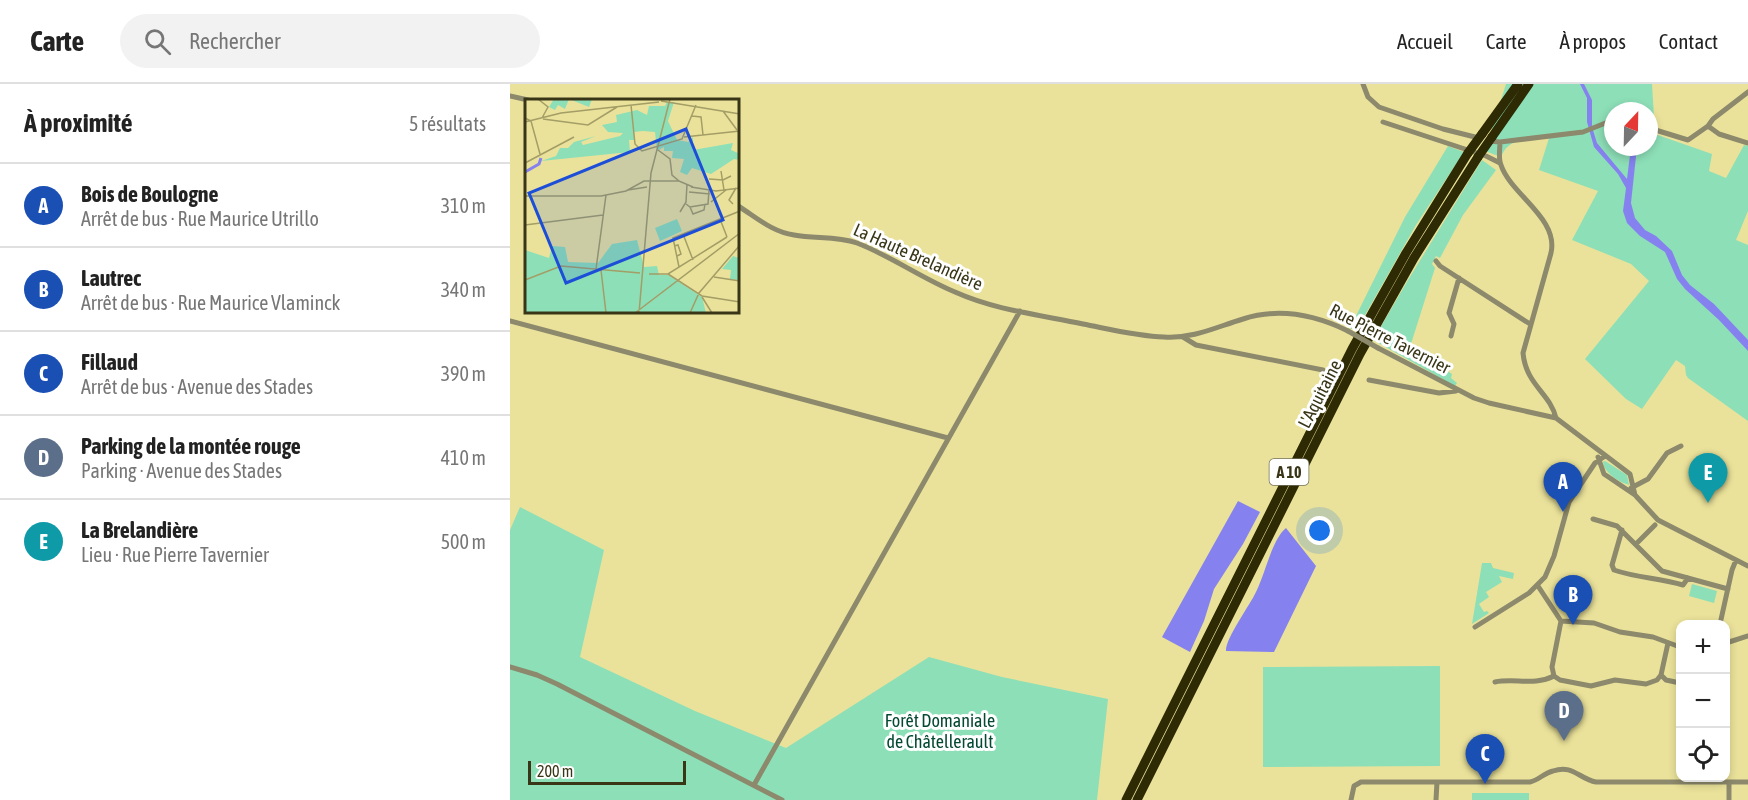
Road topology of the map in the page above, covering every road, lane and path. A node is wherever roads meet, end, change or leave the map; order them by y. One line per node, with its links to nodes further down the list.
1 (1363, 84): 11 (street)
2 (1518, 84): 11 (highway, L'Aquitaine / A 10)
3 (1529, 84): 11 (highway, L'Aquitaine / A 10)
4 (1748, 92): 9 (street)
5 (510, 96): 6 (street)
6 (525, 99)
7 (1383, 122): 14 (street)
8 (1604, 124): 11 (street)
9 (1708, 126): 10 (street); 12 (street)
10 (1658, 131)
11 (1491, 138): 13 (highway, L'Aquitaine / A 10, bridge); 14 (street)
12 (1748, 143)
13 (1473, 155): 63 (highway, L'Aquitaine / A 10); 64 (highway, L'Aquitaine / A 10)
14 (1500, 163): 20 (street)
15 (740, 207): 18 (street, La Haute Brelandière)
16 (1436, 261): 17 (street)
17 (1459, 278): 20 (street); 21 (street)
18 (1020, 311): 22 (street, Rue Pierre Tavernier); 27 (street)
19 (510, 321): 27 (street)
20 (1530, 324): 26 (street)
21 (1450, 336)
22 (1183, 337): 23 (street); 25 (street, Rue Pierre Tavernier, bridge)
23 (1323, 370)
24 (1369, 380): 25 (street)
25 (1458, 390): 26 (street, Rue Pierre Tavernier)
26 (1557, 418): 29 (street, Rue Pierre Tavernier)
27 (948, 438): 61 (street)
28 (1681, 446): 32 (street)
29 (1594, 448): 30 (street, Rue Pierre Tavernier); 31 (street, Rue Pierre Tavernier)
30 (1605, 456): 31 (street); 32 (street, Rue Pierre Tavernier)
31 (1598, 459): 33 (street, Rue Pierre Tavernier); 42 (street)
32 (1633, 486): 33 (street); 34 (street, Rue Pierre Tavernier)
33 (1626, 489): 34 (street, Rue Pierre Tavernier)
34 (1635, 495): 39 (street, Rue Pierre Tavernier)
35 (1593, 519): 37 (street)
36 (1655, 525): 38 (street)
37 (1622, 531): 38 (street); 41 (street)
38 (1636, 544): 41 (street)
39 (1736, 560): 40 (street, Rue Pierre Tavernier); 43 (street)
40 (1748, 566)
41 (1688, 578): 43 (street)
42 (1538, 586): 45 (street); 46 (street)
43 (1728, 589): 44 (street)
44 (1721, 620)
45 (1561, 621): 49 (street); 53 (street)
46 (1475, 627)
47 (1748, 636): 48 (street)
48 (1730, 641)
49 (1668, 643): 50 (street); 52 (street)
50 (1676, 646)
51 (510, 667): 61 (street)
52 (1661, 675): 53 (street); 55 (street)
53 (1554, 676): 54 (street)
54 (1495, 682)
55 (1676, 682)
56 (1437, 782): 57 (street); 65 (street); 66 (street)
57 (1676, 782)
58 (1729, 782): 67 (street)
59 (1730, 782): 60 (street)
60 (1748, 782)
61 (754, 785): 62 (street)
62 (782, 800)
63 (1126, 800)
64 (1137, 800)
65 (1351, 800)
66 (1436, 800)
67 (1729, 800)

